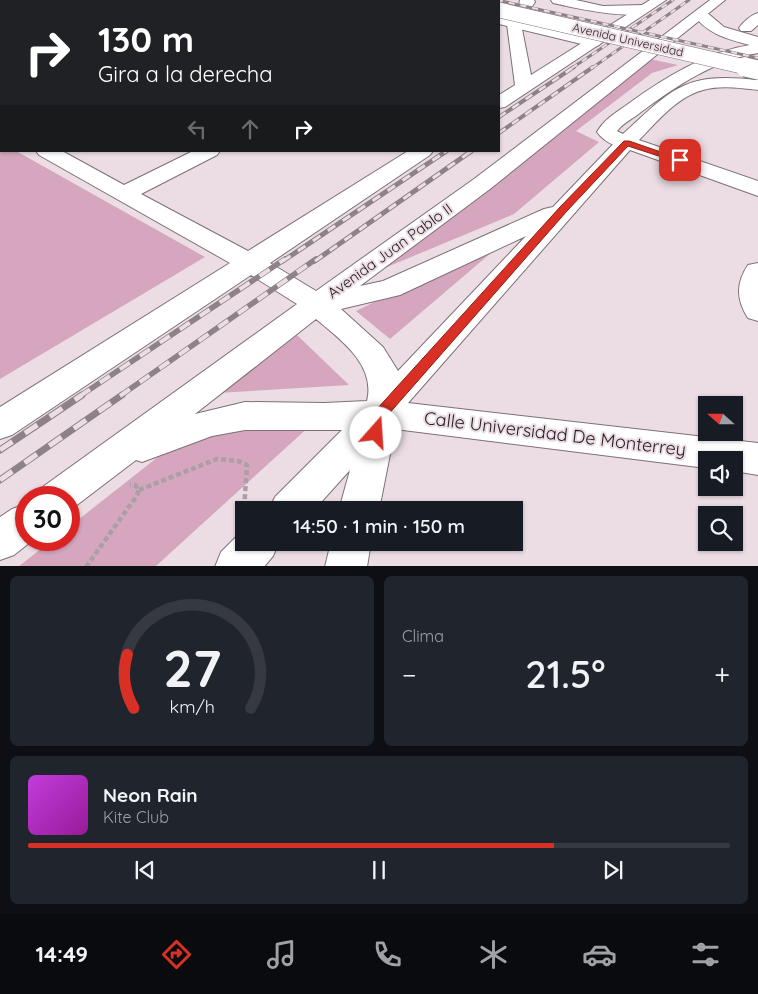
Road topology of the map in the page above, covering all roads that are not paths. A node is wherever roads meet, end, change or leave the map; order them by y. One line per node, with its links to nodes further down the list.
1 (182, 0): 2 (main road)
2 (202, 0)
3 (514, 0): 14 (main road, Avenida Universidad)
4 (527, 0): 11 (main road)
5 (558, 0): 8 (main road)
6 (659, 0): 8 (main road)
7 (718, 0): 10 (main road, Avenida Juan Pablo II)
8 (643, 9): 18 (main road)
9 (500, 10): 23 (main road, Avenida Universidad, bridge)
10 (700, 14): 19 (main road); 36 (main road, Avenida Juan Pablo II)
11 (500, 15)
12 (758, 17): 16 (main road)
13 (506, 22): 18 (main road); 25 (main road)
14 (642, 28)
15 (658, 31): 17 (main road, Avenida Universidad)
16 (758, 31)
17 (695, 39)
18 (594, 42): 25 (main road)
19 (758, 42)
20 (713, 43): 22 (main road)
21 (758, 48): 27 (main road)
22 (758, 53)
23 (758, 70)
24 (758, 85): 27 (main road)
25 (524, 87): 26 (main road)
26 (500, 103)
27 (626, 142): 31 (main road); 33 (main road)
28 (48, 152): 32 (main road)
29 (208, 152): 32 (main road)
30 (413, 153): 34 (main road)
31 (758, 189)
32 (123, 194): 34 (main road)
33 (564, 209): 36 (main road); 38 (main road)
34 (252, 263): 36 (main road); 39 (main road)
35 (758, 271): 37 (main road)
36 (317, 304): 38 (main road); 40 (main road, Avenida Juan Pablo II)
37 (758, 311)
38 (381, 414): 40 (main road, Calle Universidad De Monterrey); 41 (main road, Calle Universidad De Monterrey); 43 (main road); 44 (main road)
39 (0, 425)
40 (109, 459): 42 (main road, Avenida Juan Pablo II)
41 (758, 459)
42 (73, 486)
43 (299, 501)
44 (361, 501)
45 (15, 530): 46 (main road)
46 (0, 541)
47 (250, 551): 49 (main road)
48 (349, 551): 50 (main road)
49 (236, 566)
50 (346, 566)

